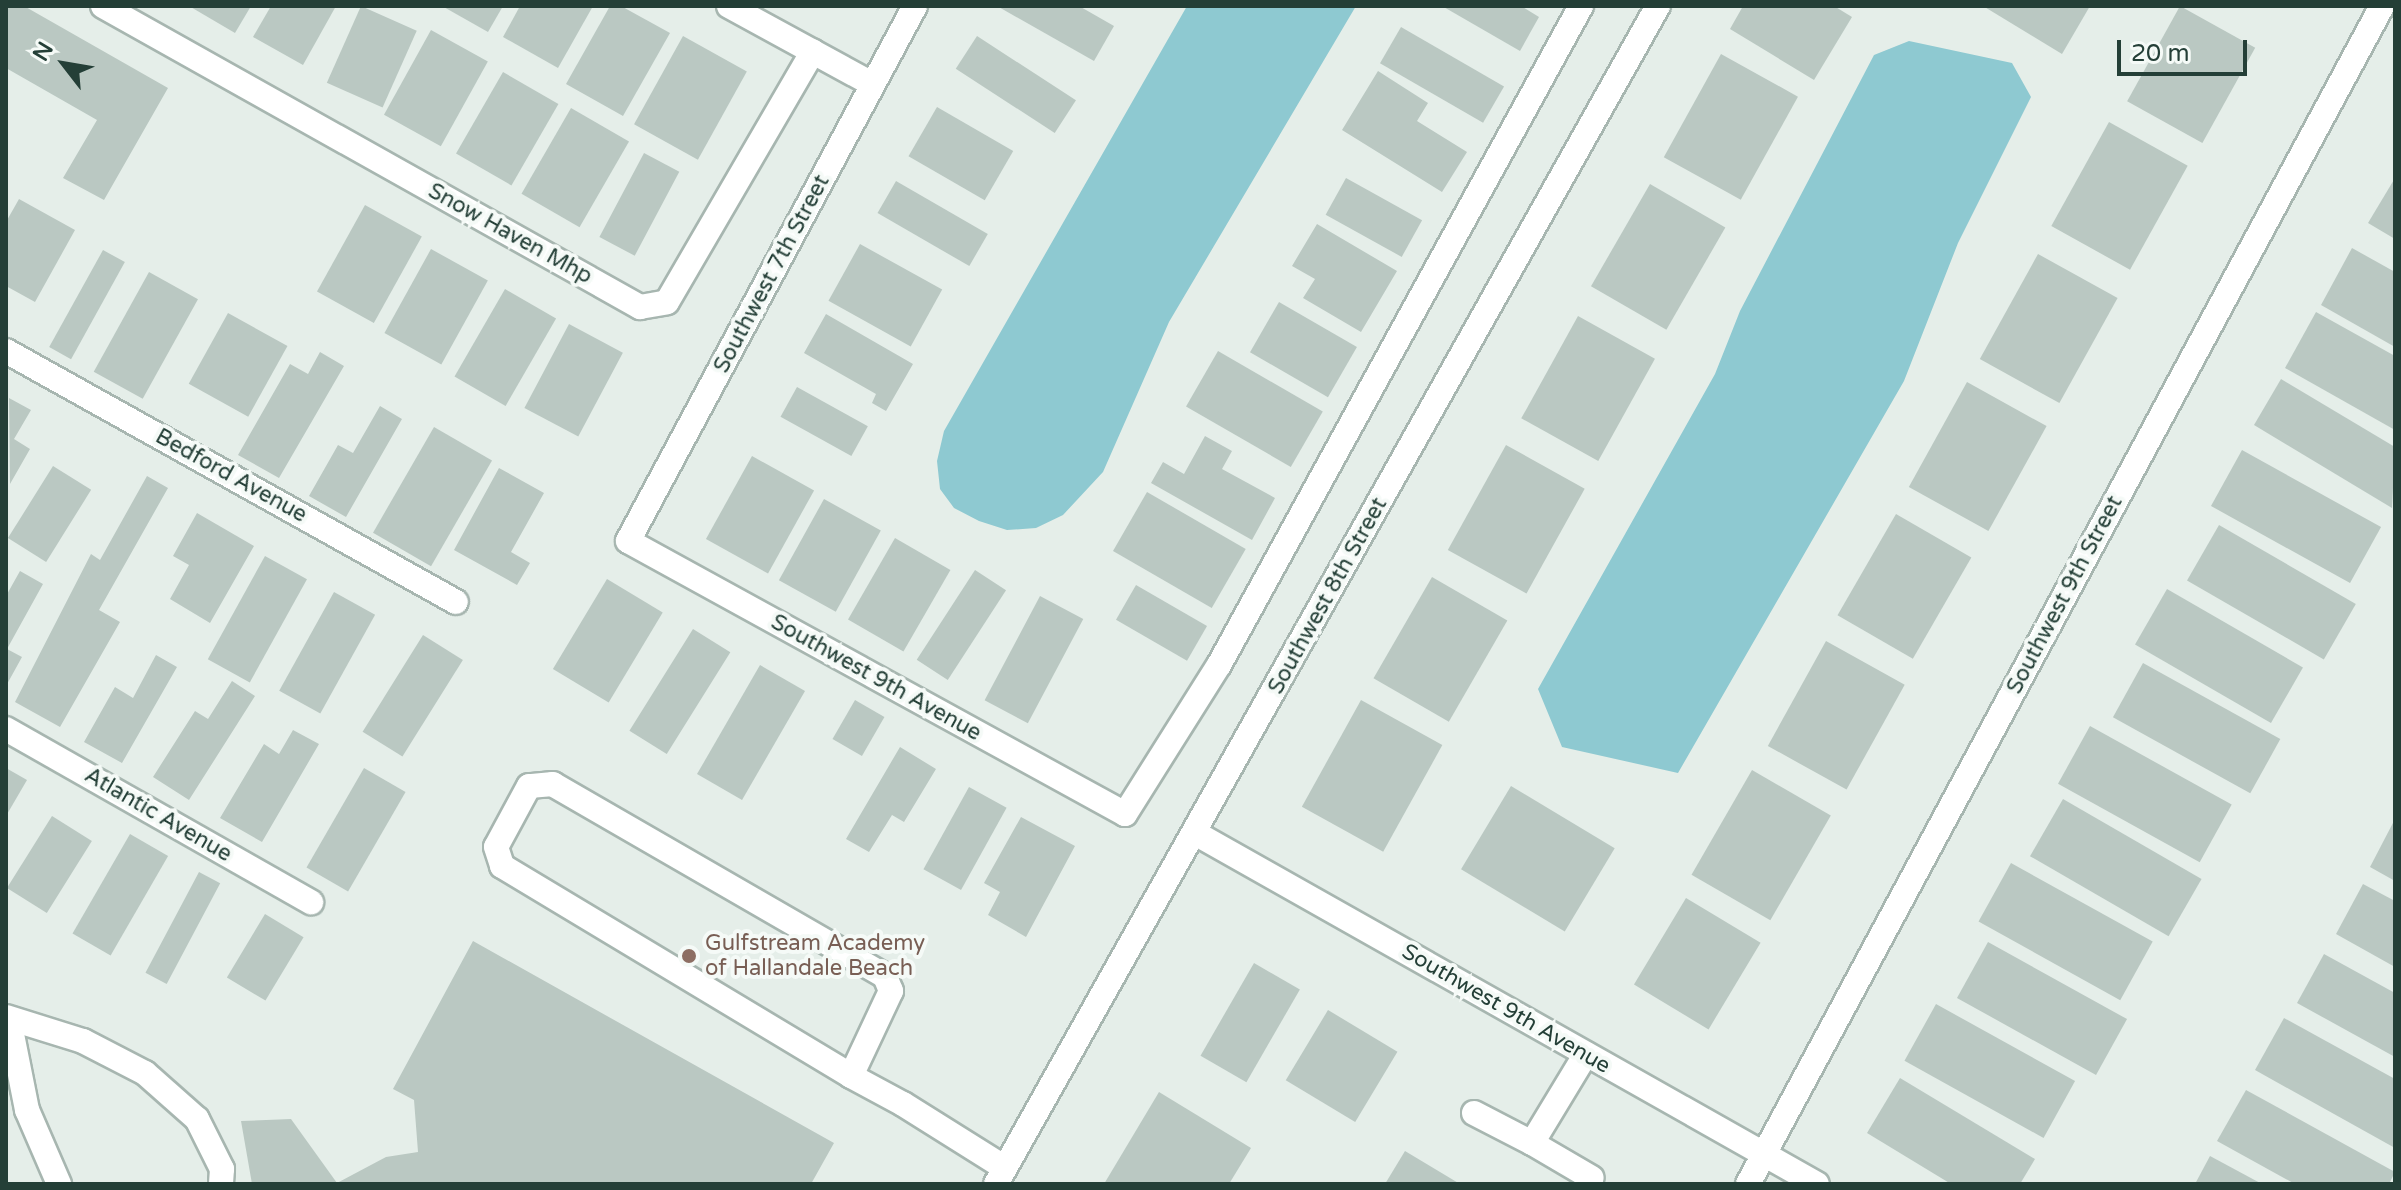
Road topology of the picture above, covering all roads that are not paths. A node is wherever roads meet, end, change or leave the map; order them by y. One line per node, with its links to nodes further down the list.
1 (103, 6): 7 (street, Snow Haven Mhp)
2 (729, 6): 7 (street)
3 (915, 6): 8 (street, Southwest 7th Street)
4 (1581, 6): 10 (street, Southwest 9th Avenue)
5 (1658, 6): 13 (street, Southwest 8th Street)
6 (2382, 6): 20 (street, Southwest 9th Street)
7 (813, 51): 8 (street)
8 (872, 84): 10 (street, Southwest 7th Street)
9 (6, 351): 11 (street, Bedford Avenue)
10 (628, 541)
11 (456, 602)
12 (6, 729): 14 (street, Atlantic Avenue)
13 (1195, 833): 16 (street, Southwest 9th Avenue); 21 (street, Southwest 8th Street)
14 (311, 902)
15 (7, 1018): 23 (street); 24 (street)
16 (1586, 1054): 19 (street); 20 (street, Southwest 9th Avenue)
17 (851, 1076): 17 (street); 21 (street)
18 (1474, 1113): 19 (street)
19 (1532, 1143): 22 (street)
20 (1764, 1155): 25 (street, Southwest 9th Street); 26 (street, Southwest 9th Avenue)
21 (1000, 1176)
22 (1592, 1178)
23 (59, 1184)
24 (221, 1184)
25 (1748, 1184)
26 (1817, 1184)

